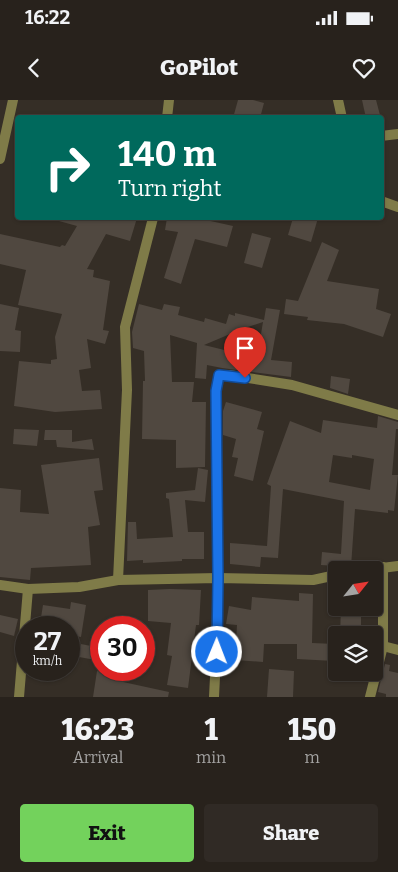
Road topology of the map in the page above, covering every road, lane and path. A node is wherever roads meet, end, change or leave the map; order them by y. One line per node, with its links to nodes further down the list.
1 (13, 100): 8 (street)
2 (169, 100): 4 (street)
3 (338, 100): 5 (street)
4 (167, 115)
5 (341, 115)
6 (398, 134): 7 (street)
7 (384, 136)
8 (0, 159)
9 (384, 202): 10 (street)
10 (398, 207)
11 (152, 220): 17 (street)
12 (398, 415): 16 (street)
13 (398, 566): 14 (street)
14 (384, 567): 20 (street)
15 (328, 577): 16 (street)
16 (218, 578): 17 (street); 24 (street)
17 (118, 580): 19 (street)
18 (0, 585): 19 (street)
19 (28, 589): 23 (street)
20 (383, 646): 21 (street)
21 (398, 650)
22 (374, 681): 25 (street)
23 (19, 697)
24 (214, 697)
25 (370, 697)

